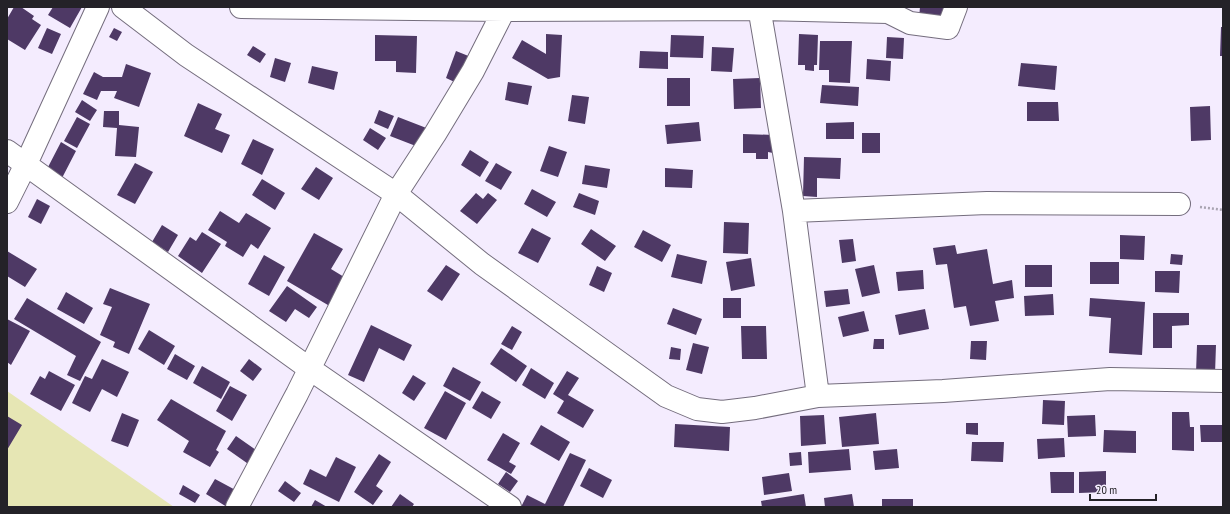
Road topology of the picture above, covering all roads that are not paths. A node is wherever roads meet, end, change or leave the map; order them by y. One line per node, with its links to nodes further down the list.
1 (98, 7): 9 (street)
2 (123, 7): 10 (street)
3 (241, 7): 5 (street)
4 (956, 7): 6 (street)
5 (411, 8): 7 (street)
6 (759, 8): 7 (street); 13 (street)
7 (504, 10): 10 (street)
8 (7, 152): 9 (street)
9 (26, 164): 11 (street); 14 (street)
10 (396, 194): 14 (street); 16 (street)
11 (7, 202)
12 (1178, 204): 13 (street)
13 (794, 211): 16 (street)
14 (310, 369): 17 (street); 18 (street)
15 (1223, 381): 16 (street)
16 (818, 396)
17 (237, 507)
18 (510, 507)

